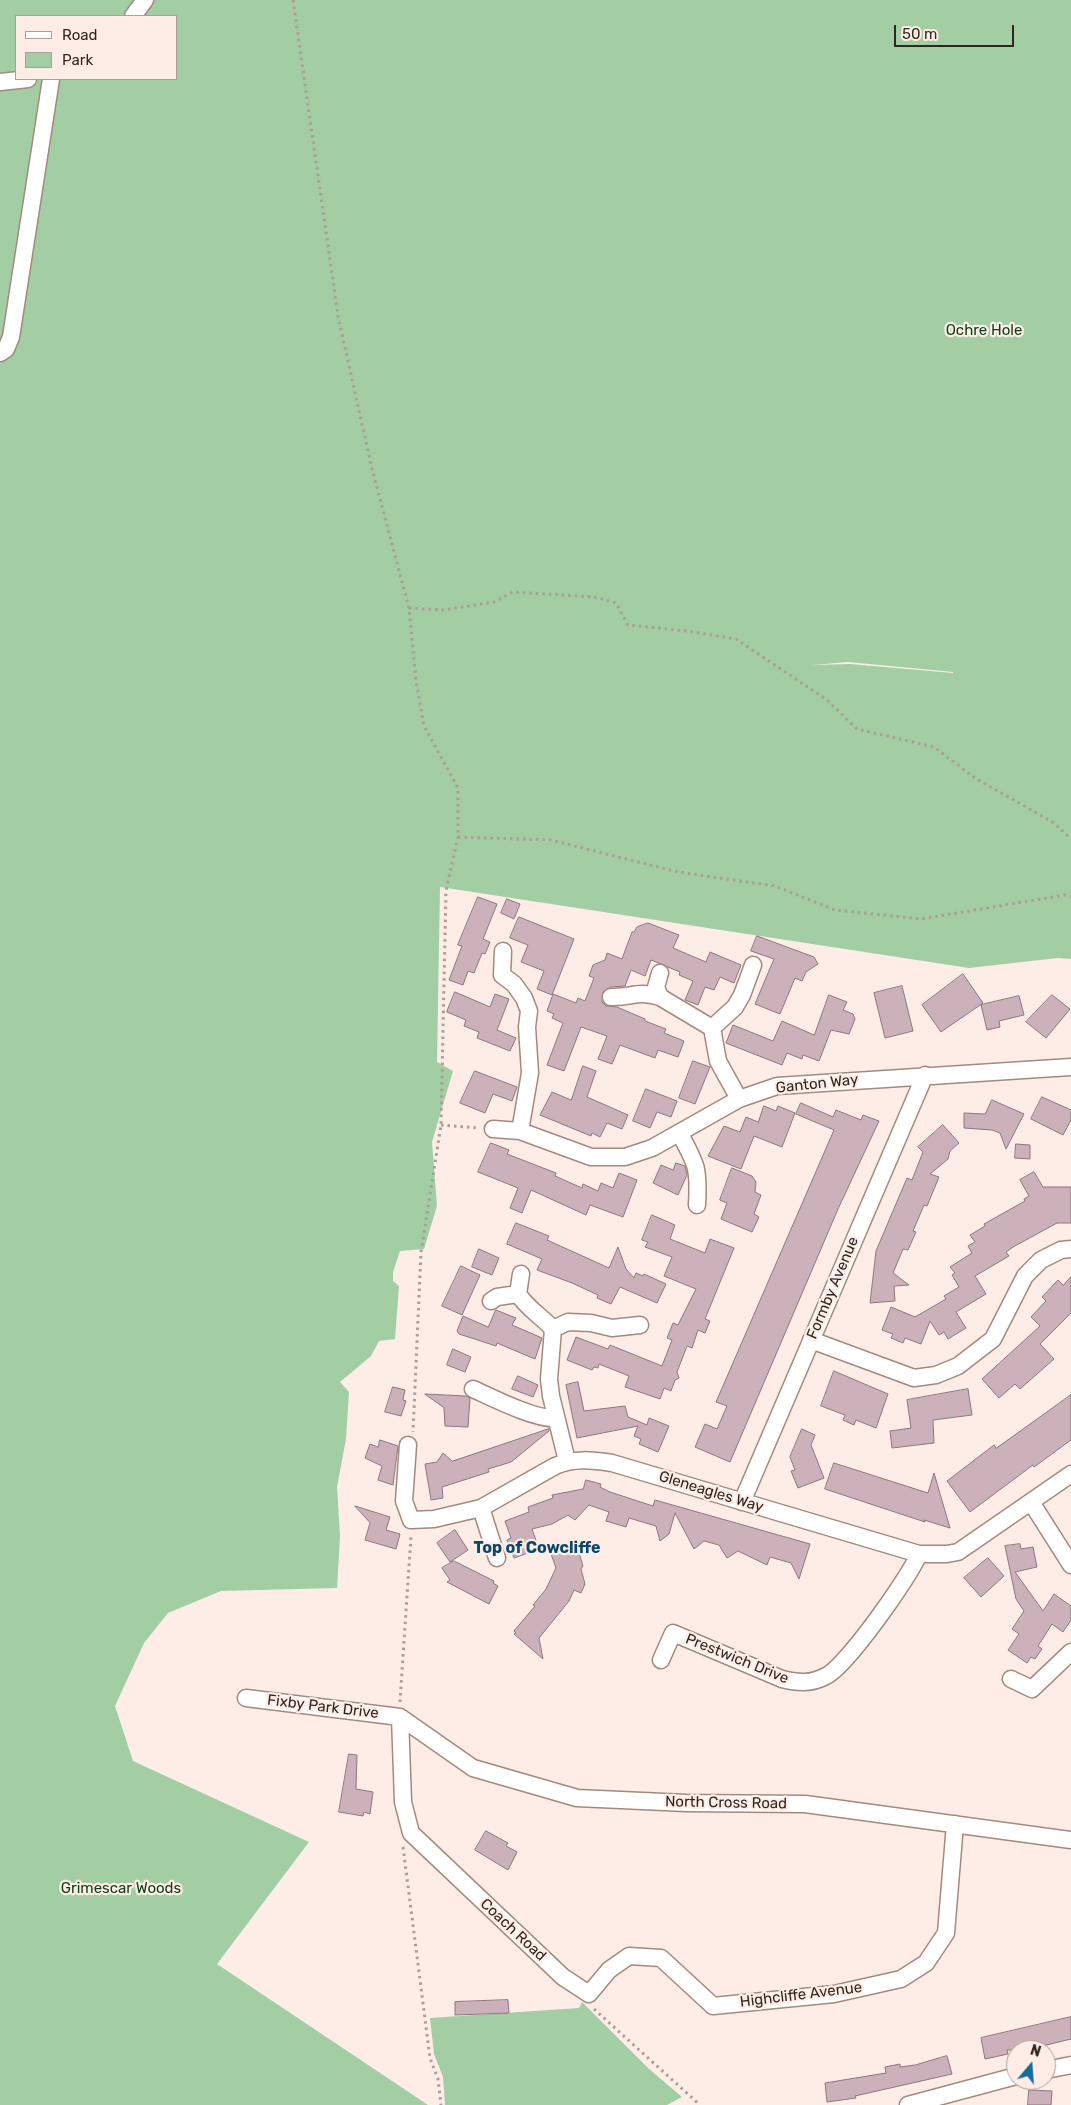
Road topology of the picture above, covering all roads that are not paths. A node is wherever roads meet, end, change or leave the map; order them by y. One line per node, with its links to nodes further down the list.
1 (144, 0): 2 (street)
2 (134, 15)
3 (19, 80): 5 (street)
4 (51, 80): 6 (street)
5 (0, 82)
6 (0, 353)
7 (503, 952): 17 (street)
8 (753, 965): 12 (street)
9 (660, 973): 11 (street)
10 (610, 997): 11 (street)
11 (660, 997): 12 (street)
12 (712, 1028): 15 (street)
13 (1071, 1067): 14 (street, Ganton Way)
14 (925, 1075): 15 (street, Ganton Way); 26 (street, Formby Avenue)
15 (739, 1099): 18 (street, Ganton Way)
16 (493, 1129): 17 (street, Ganton Way)
17 (520, 1132): 18 (street, Ganton Way)
18 (680, 1134): 19 (street)
19 (697, 1205)
20 (1071, 1249): 26 (street)
21 (521, 1274): 22 (street)
22 (518, 1294): 23 (street); 25 (street)
23 (491, 1301)
24 (640, 1325): 25 (street)
25 (553, 1329): 28 (street)
26 (811, 1340): 32 (street, Formby Avenue)
27 (473, 1389): 28 (street)
28 (556, 1418): 30 (street)
29 (408, 1446): 34 (street, Gleneagles Way)
30 (567, 1461): 32 (street, Gleneagles Way); 34 (street, Gleneagles Way)
31 (1071, 1474): 33 (street, Gleneagles Way)
32 (742, 1502): 35 (street, Gleneagles Way)
33 (1031, 1502): 35 (street, Gleneagles Way); 37 (street)
34 (481, 1508): 36 (street)
35 (919, 1554): 39 (street, Prestwich Drive)
36 (497, 1558)
37 (1071, 1566)
38 (1071, 1652): 40 (street)
39 (661, 1660)
40 (1011, 1679)
41 (246, 1698): 42 (street, Fixby Park Drive)
42 (400, 1717): 43 (street, North Cross Road); 45 (street, Coach Road)
43 (955, 1824): 44 (street, North Cross Road); 45 (street, Highcliffe Avenue)
44 (1071, 1840)
45 (589, 1994)
46 (1071, 2065): 47 (street)
47 (1056, 2068)
48 (1006, 2079): 49 (street)
49 (908, 2105)

